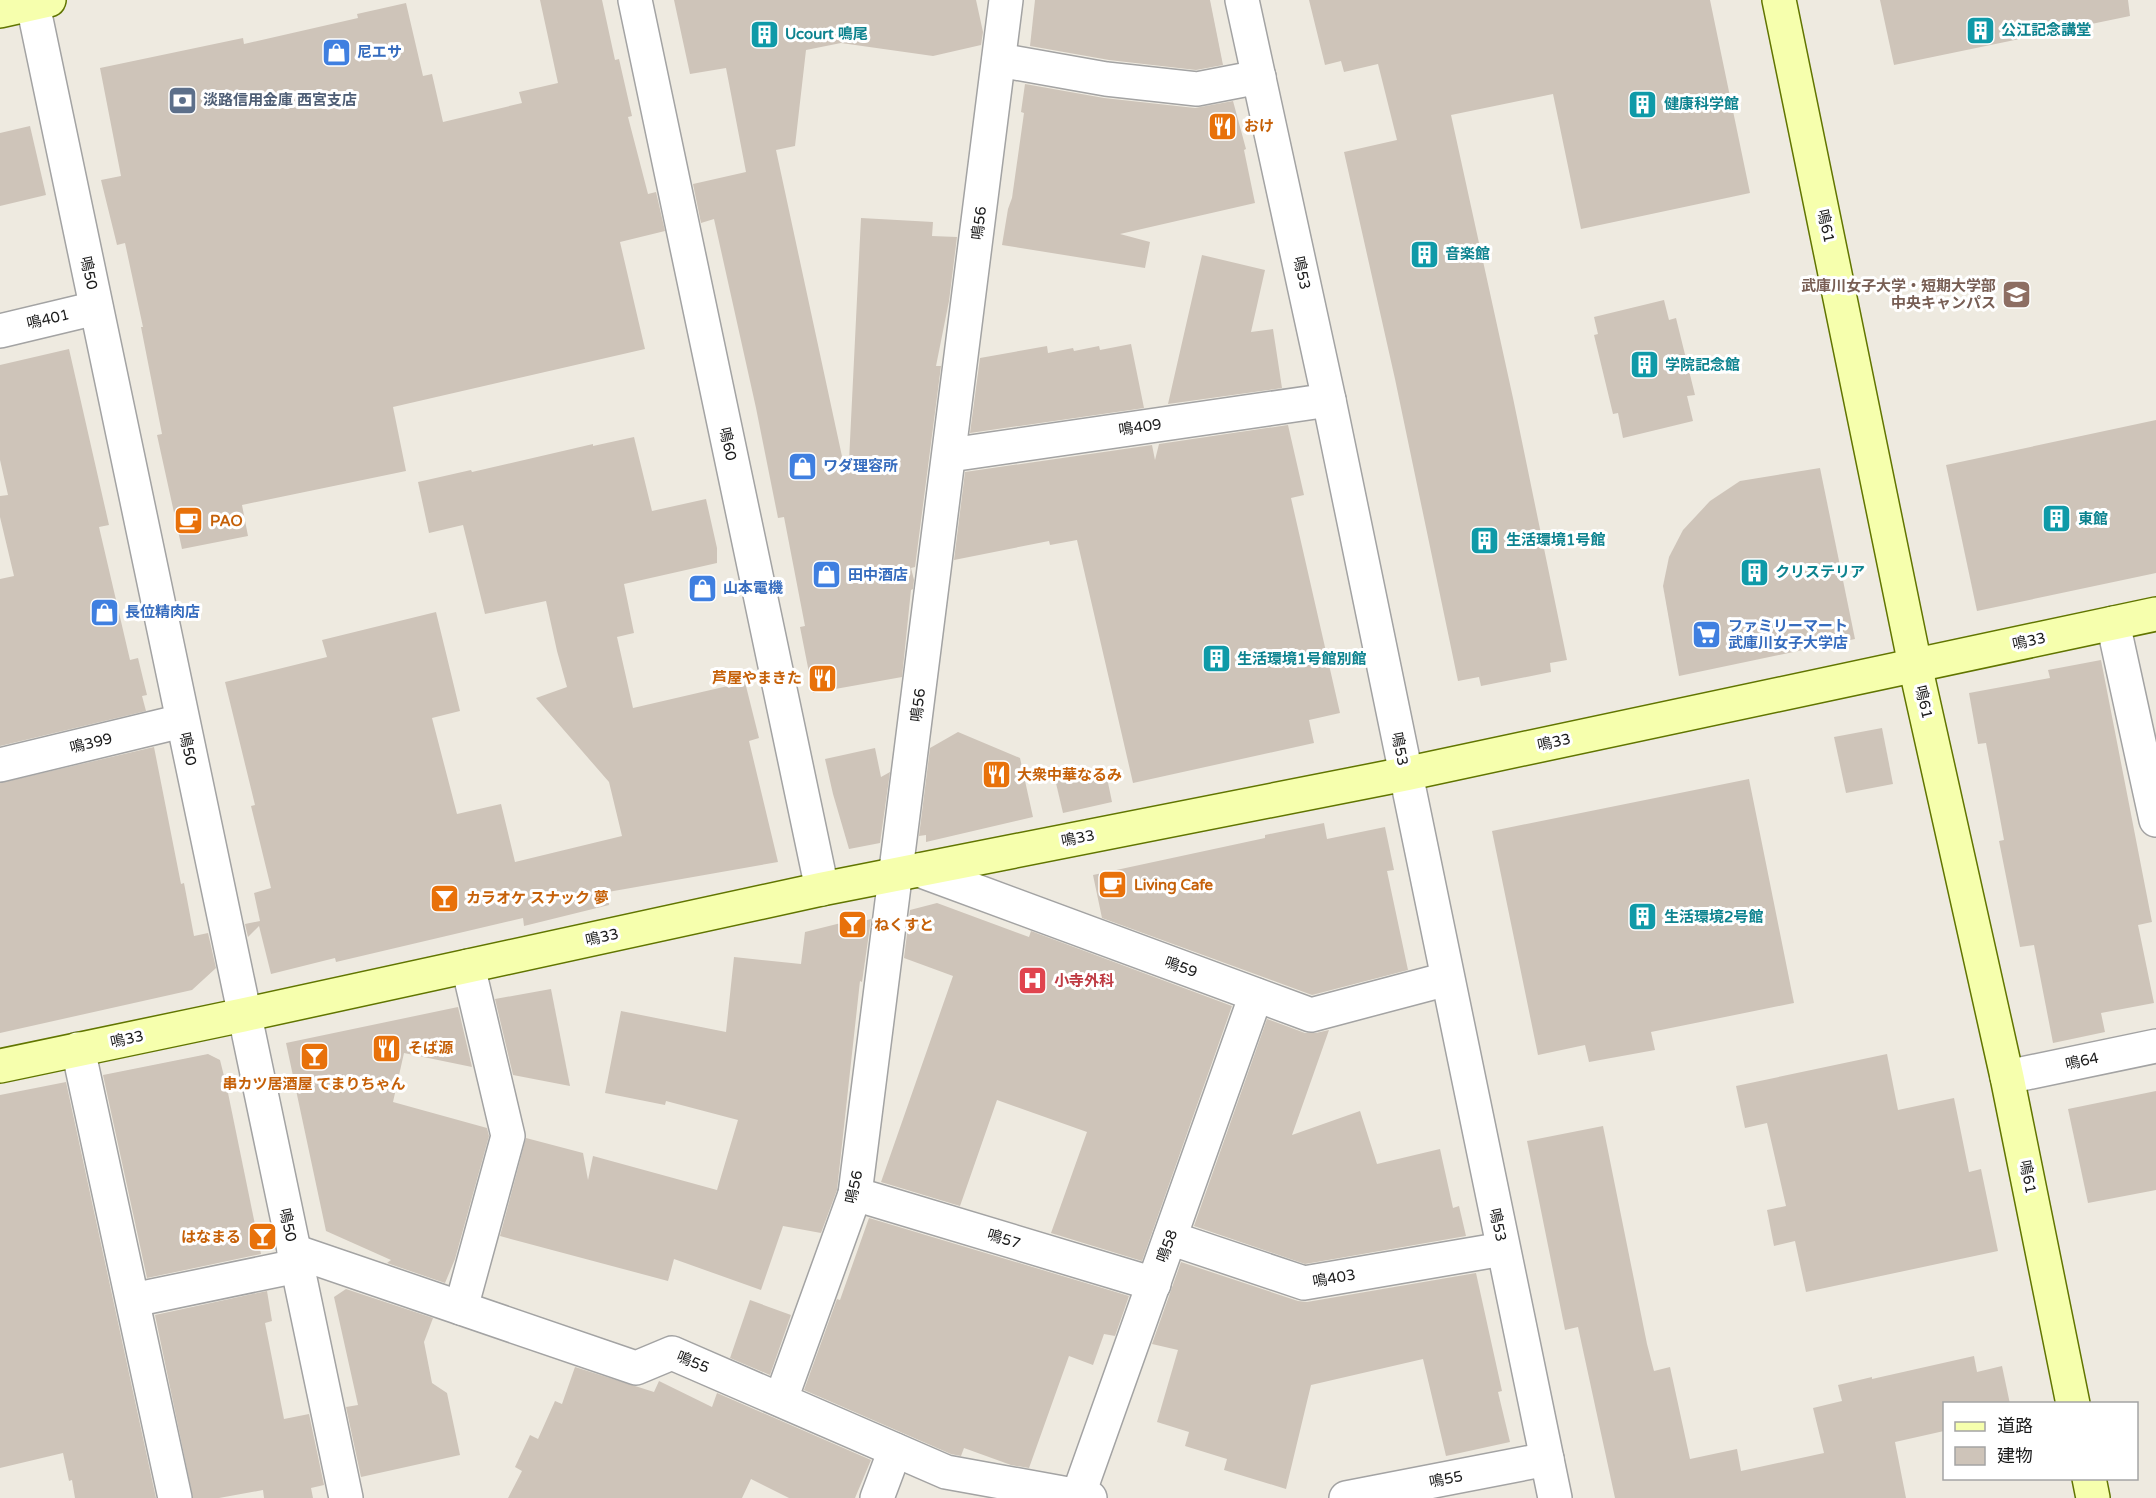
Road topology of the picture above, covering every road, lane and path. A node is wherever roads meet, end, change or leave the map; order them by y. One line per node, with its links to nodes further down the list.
1 (635, 0): 21 (street, 鳴60)
2 (1006, 0): 7 (street, 鳴56)
3 (1242, 0): 8 (street, 鳴53)
4 (1779, 0): 15 (street, 鳴61)
5 (38, 1): 6 (street); 9 (street, 鳴50)
6 (0, 10)
7 (999, 60): 8 (street); 12 (street, 鳴56)
8 (1259, 77): 11 (street, 鳴53)
9 (96, 308): 10 (street, 鳴401); 16 (street, 鳴50)
10 (0, 330)
11 (1329, 399): 12 (street, 鳴409); 18 (street, 鳴53)
12 (950, 455): 20 (street, 鳴56)
13 (2156, 614): 14 (street, 鳴33)
14 (2113, 623): 15 (street, 鳴33); 19 (street)
15 (1915, 665): 18 (street, 鳴33); 29 (street, 鳴61)
16 (182, 721): 17 (street, 鳴399); 25 (street, 鳴50)
17 (0, 765)
18 (1405, 774): 20 (street, 鳴33); 23 (street, 鳴53)
19 (2156, 820)
20 (908, 872): 21 (street, 鳴33); 24 (street, 鳴59); 30 (street, 鳴56)
21 (822, 889): 22 (street, 鳴33)
22 (468, 966): 25 (street, 鳴33); 36 (street)
23 (1447, 979): 24 (street, 鳴59); 32 (street, 鳴53)
24 (1256, 996): 31 (street, 鳴58)
25 (243, 1015): 27 (street, 鳴33); 33 (street, 鳴50)
26 (2156, 1046): 29 (street, 鳴64)
27 (78, 1049): 28 (street, 鳴33); 35 (street)
28 (0, 1066)
29 (2007, 1077): 38 (street, 鳴61)
30 (855, 1194): 34 (street, 鳴57); 37 (street, 鳴56)
31 (1170, 1238): 32 (street, 鳴403); 34 (street, 鳴58)
32 (1503, 1249): 40 (street, 鳴53)
33 (296, 1259): 35 (street); 36 (street, 鳴55); 44 (street, 鳴50)
34 (1154, 1284): 42 (street, 鳴58)
35 (133, 1300): 43 (street)
36 (460, 1308): 37 (street, 鳴55)
37 (781, 1399): 39 (street, 鳴55)
38 (2073, 1402)
39 (895, 1450): 42 (street, 鳴55); 45 (street)
40 (1547, 1459): 46 (street, 鳴55); 47 (street, 鳴53)
41 (2089, 1480): 48 (street)
42 (1084, 1497)
43 (175, 1498)
44 (346, 1498)
45 (877, 1498)
46 (1346, 1498)
47 (1555, 1498)
48 (2093, 1498)

